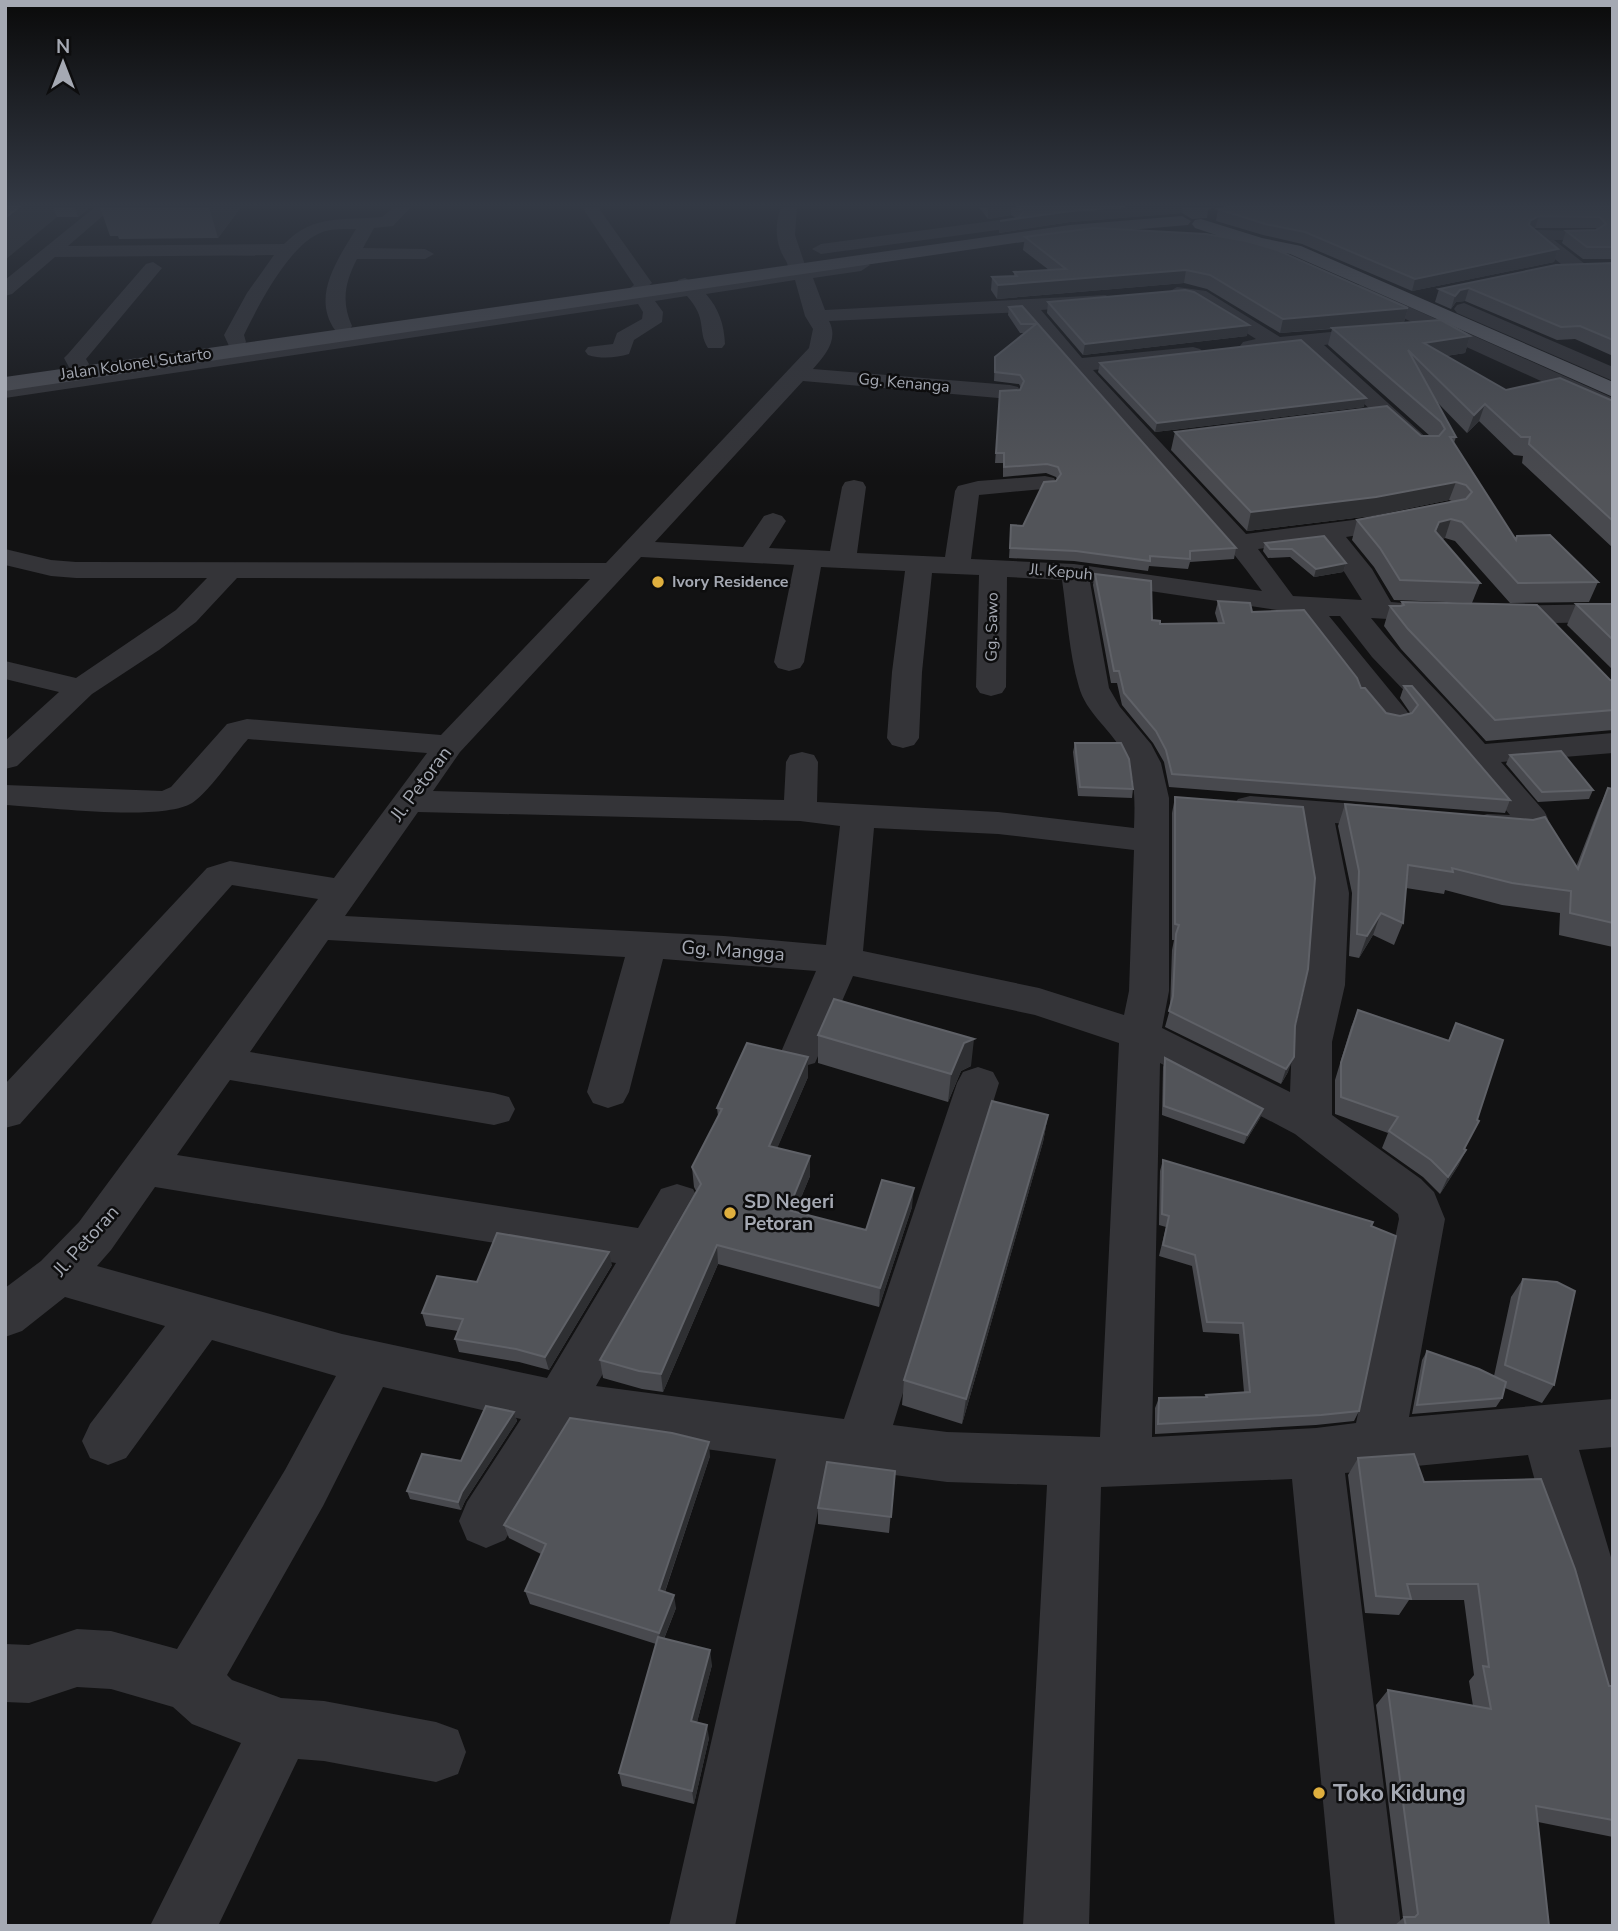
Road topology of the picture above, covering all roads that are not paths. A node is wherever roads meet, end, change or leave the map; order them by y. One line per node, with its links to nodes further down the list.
1 (129, 297): 29 (street)
2 (257, 297): 22 (street)
3 (334, 297): 19 (street)
4 (556, 297): 19 (main road, Jalan Kolonel Sutarto)
5 (574, 297): 35 (main road, Jalan Kolonel Sutarto)
6 (579, 297): 37 (street)
7 (646, 297): 27 (street)
8 (698, 297): 25 (street)
9 (808, 297): 18 (street, Jl. Petoran)
10 (1123, 297): 17 (street)
11 (1202, 297): 24 (street)
12 (1372, 297): 21 (street)
13 (1402, 297): 16 (highway)
14 (1423, 297): 16 (street)
15 (1445, 297): 34 (street)
16 (1409, 300): 20 (highway)
17 (1027, 306): 18 (street); 30 (street)
18 (815, 316): 33 (street, Jl. Petoran)
19 (340, 323): 22 (main road, Jalan Kolonel Sutarto)
20 (1467, 325): 21 (street); 36 (highway)
21 (1441, 328): 23 (street); 39 (street)
22 (235, 338): 29 (main road, Jalan Kolonel Sutarto)
23 (1305, 339): 24 (street); 40 (street)
24 (1276, 343): 26 (street)
25 (715, 344)
26 (1235, 348)
27 (595, 351)
28 (1208, 352): 30 (street)
29 (76, 361): 31 (street); 32 (main road, Jalan Kolonel Sutarto)
30 (1077, 365): 43 (street)
31 (5, 367)
32 (5, 373)
33 (799, 374): 38 (street, Gg. Kenanga); 54 (street, Jl. Petoran)
34 (1613, 375)
35 (5, 383)
36 (1613, 390)
37 (5, 391)
38 (1010, 392)
39 (1613, 407)
40 (1386, 414): 41 (street); 44 (street)
41 (1360, 417)
42 (1173, 440): 43 (street)
43 (1148, 443): 50 (street)
44 (1425, 447)
45 (1045, 483): 57 (street)
46 (855, 486): 55 (street)
47 (1427, 517): 50 (street)
48 (773, 521): 51 (street)
49 (1336, 541): 63 (street)
50 (1240, 543): 61 (street)
51 (750, 555): 53 (street, Jl. Kepuh); 54 (street, Jl. Kepuh)
52 (5, 556): 59 (street, Jl. Kepuh)
53 (809, 558): 55 (street, Jl. Kepuh); 67 (street)
54 (622, 560): 59 (street, Jl. Kepuh); 74 (street, Jl. Petoran)
55 (842, 560): 56 (street, Jl. Kepuh)
56 (920, 562): 57 (street, Jl. Kepuh); 72 (street)
57 (957, 564): 58 (street, Jl. Kepuh)
58 (993, 567): 60 (street, Jl. Kepuh); 69 (street, Gg. Sawo)
59 (230, 570): 70 (street)
60 (1074, 572): 61 (street, Jl. Kepuh); 84 (street)
61 (1295, 603): 62 (street, Jl. Kepuh); 71 (street)
62 (1350, 610): 63 (street, Jl. Kepuh); 75 (street)
63 (1382, 610): 65 (street, Jl. Kepuh)
64 (1613, 613): 65 (street, Jl. Kepuh)
65 (1539, 616): 66 (street)
66 (1567, 644)
67 (789, 662)
68 (5, 670): 70 (street)
69 (991, 687)
70 (82, 688): 76 (street)
71 (1395, 717)
72 (903, 738)
73 (1613, 743): 75 (street)
74 (449, 745): 78 (street); 79 (street, Jl. Petoran)
75 (1477, 754): 82 (street)
76 (5, 759)
77 (802, 762): 81 (street)
78 (5, 795)
79 (407, 802): 81 (street); 85 (street, Jl. Petoran)
80 (1218, 803): 82 (street)
81 (800, 811): 83 (street)
82 (1315, 811): 96 (street)
83 (858, 817): 84 (street); 88 (street)
84 (1153, 841): 89 (street)
85 (342, 891): 86 (street, Jl. Petoran); 95 (street)
86 (317, 927): 87 (street, Gg. Mangga); 91 (street, Jl. Petoran)
87 (647, 945): 88 (street, Gg. Mangga); 93 (street)
88 (842, 960): 89 (street, Gg. Mangga); 90 (street)
89 (1140, 1035): 96 (street, Gg. Mangga); 111 (street)
90 (801, 1052)
91 (221, 1063): 94 (street); 97 (street, Jl. Petoran)
92 (978, 1083): 108 (street)
93 (608, 1092)
94 (494, 1109)
95 (5, 1112)
96 (1310, 1122): 109 (street, Gg. Mangga)
97 (145, 1168): 99 (street); 100 (street, Jl. Petoran)
98 (677, 1202): 99 (street)
99 (649, 1249): 104 (street)
100 (58, 1275): 101 (street, Jl. Petoran); 102 (street)
101 (5, 1316)
102 (200, 1318): 103 (street); 107 (street)
103 (370, 1362): 104 (street); 115 (street)
104 (559, 1404): 108 (street); 112 (street)
105 (1613, 1423): 106 (street)
106 (1547, 1428): 109 (street); 113 (street)
107 (107, 1441)
108 (834, 1443): 111 (street); 119 (street)
109 (1378, 1444): 110 (street)
110 (1316, 1453): 111 (street); 121 (street)
111 (1100, 1463): 120 (street)
112 (486, 1521)
113 (1613, 1664)
114 (5, 1673): 115 (street)
115 (190, 1682): 116 (street)
116 (281, 1728): 117 (street); 118 (street)
117 (436, 1752)
118 (183, 1926)
119 (702, 1926)
120 (1056, 1926)
121 (1368, 1926)

